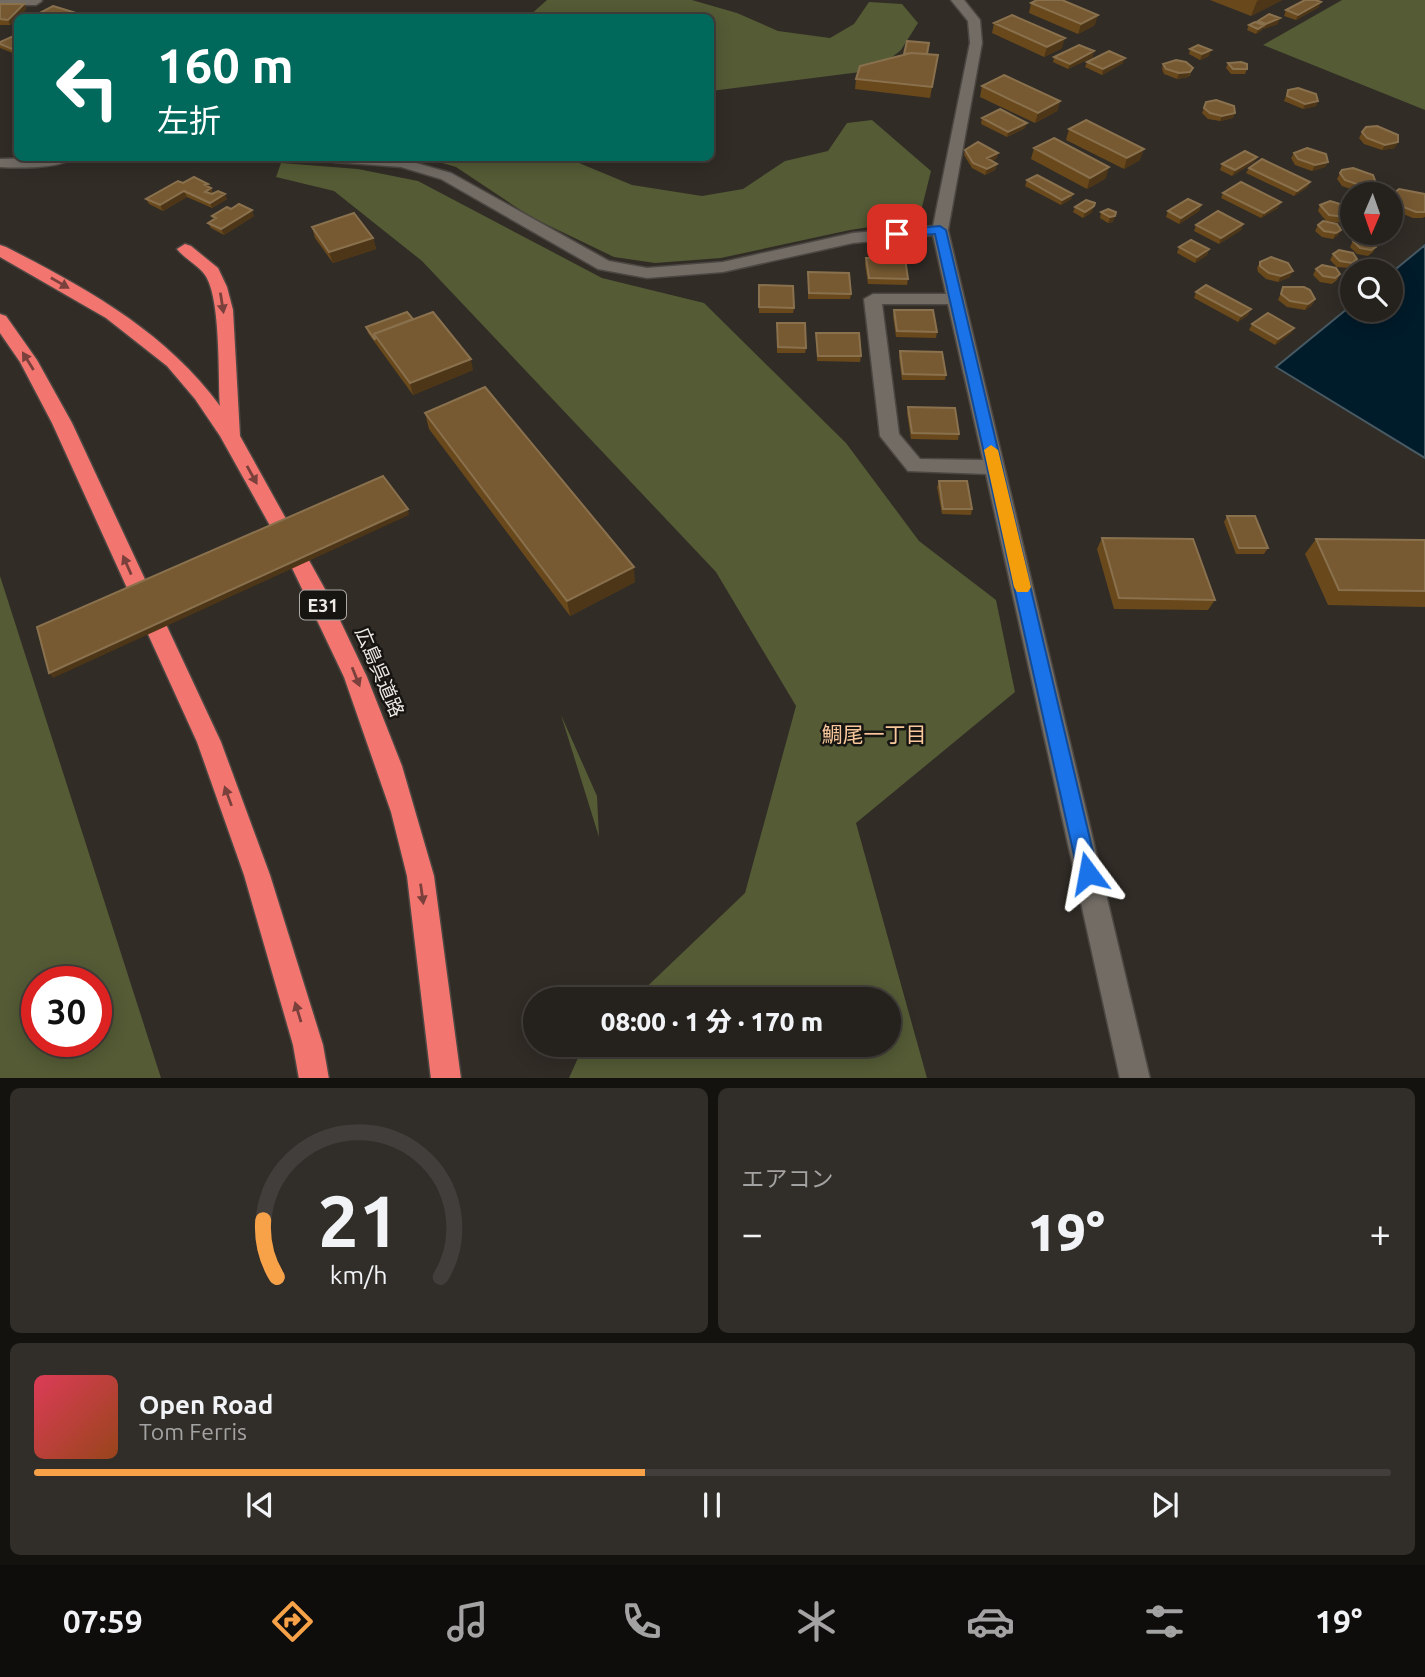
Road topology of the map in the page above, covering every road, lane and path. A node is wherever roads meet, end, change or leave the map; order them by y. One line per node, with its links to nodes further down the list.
1 (957, 0): 7 (street)
2 (0, 1): 3 (street)
3 (36, 1)
4 (44, 161): 6 (street)
5 (375, 161): 7 (street)
6 (0, 163)
7 (940, 230): 10 (street)
8 (185, 249): 12 (highway, one-way to 12)
9 (0, 250): 12 (highway, 広島呉道路 / E31, one-way to 12)
10 (956, 299): 13 (street); 13 (street)
11 (0, 320): 14 (highway, one-way to 11)
12 (232, 438): 15 (highway, 広島呉道路 / E31, one-way to 15)
13 (995, 467): 16 (street)
14 (314, 1078)
15 (446, 1078)
16 (1135, 1078)

